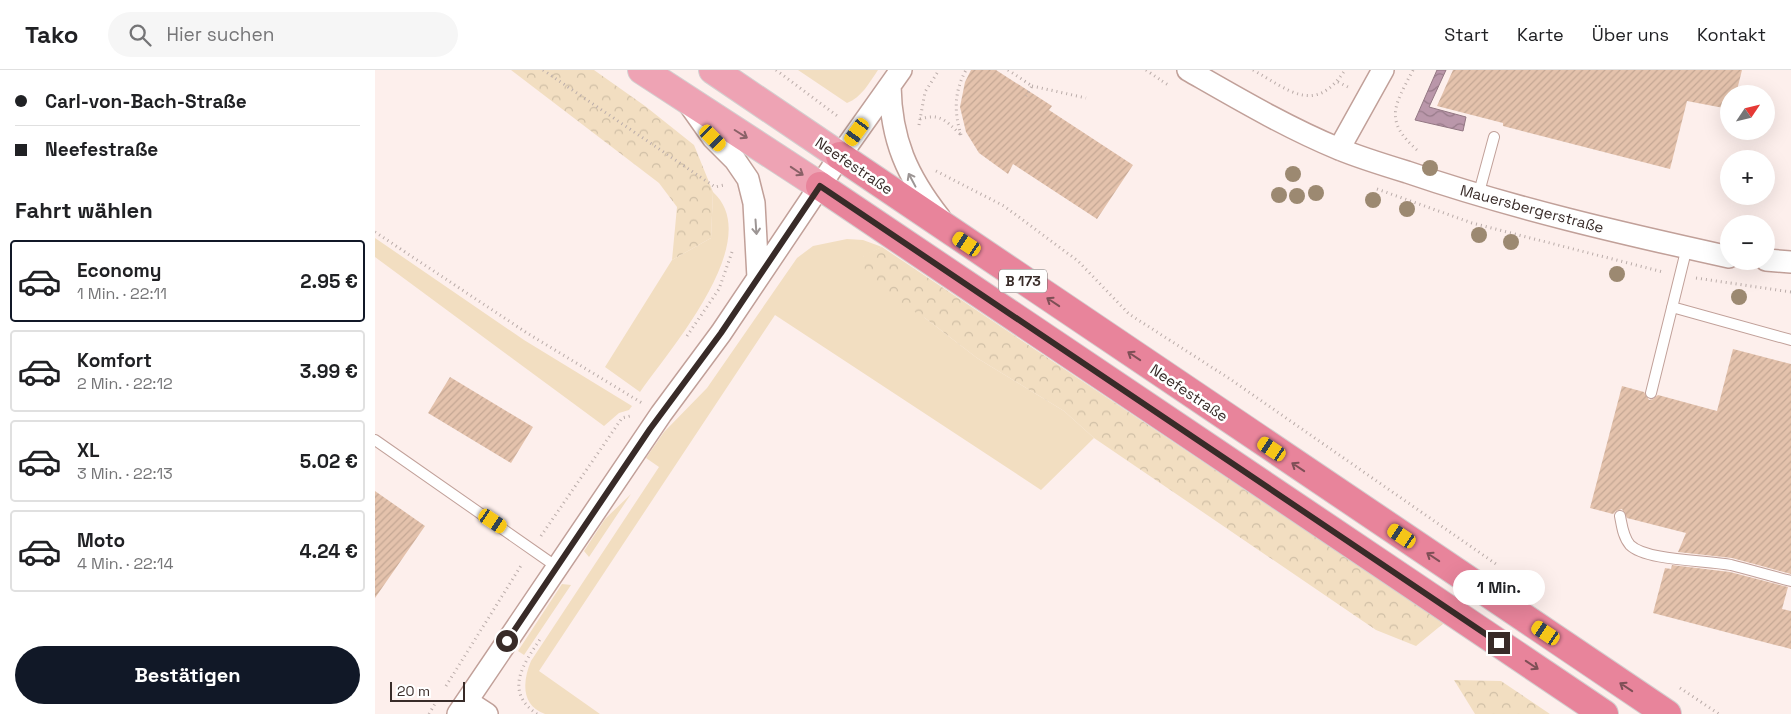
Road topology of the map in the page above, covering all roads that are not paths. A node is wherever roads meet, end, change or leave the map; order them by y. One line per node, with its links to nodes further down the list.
1 (642, 70): 6 (main road, B 173)
2 (713, 70): 9 (main road, Neefestraße / B 173)
3 (1383, 70): 8 (street)
4 (1178, 73): 8 (street, Mauersbergerstraße)
5 (895, 78): 9 (street); 12 (street, one-way to 5)
6 (685, 98): 10 (main road, B 173, one-way to 10); 17 (street, one-way to 17)
7 (1495, 137): 11 (lane)
8 (1339, 149): 11 (street, Mauersbergerstraße)
9 (840, 156): 10 (street); 12 (highway, Neefestraße / B 173)
10 (820, 186): 17 (street); 27 (highway, B 173, one-way to 27)
11 (1478, 196): 13 (street, Mauersbergerstraße)
12 (952, 233): 28 (highway, Neefestraße / B 173, one-way to 12)
13 (1687, 249): 14 (street, Mauersbergerstraße); 18 (lane)
14 (1720, 254)
15 (1775, 261): 16 (street)
16 (1791, 262)
17 (758, 278): 23 (street)
18 (1672, 307): 19 (lane); 20 (lane)
19 (1791, 340)
20 (1651, 393)
21 (375, 440): 23 (lane)
22 (1620, 516): 24 (lane)
23 (557, 567): 25 (street)
24 (1791, 581)
25 (463, 707): 26 (street)
26 (487, 714)
27 (1604, 714)
28 (1667, 714)

